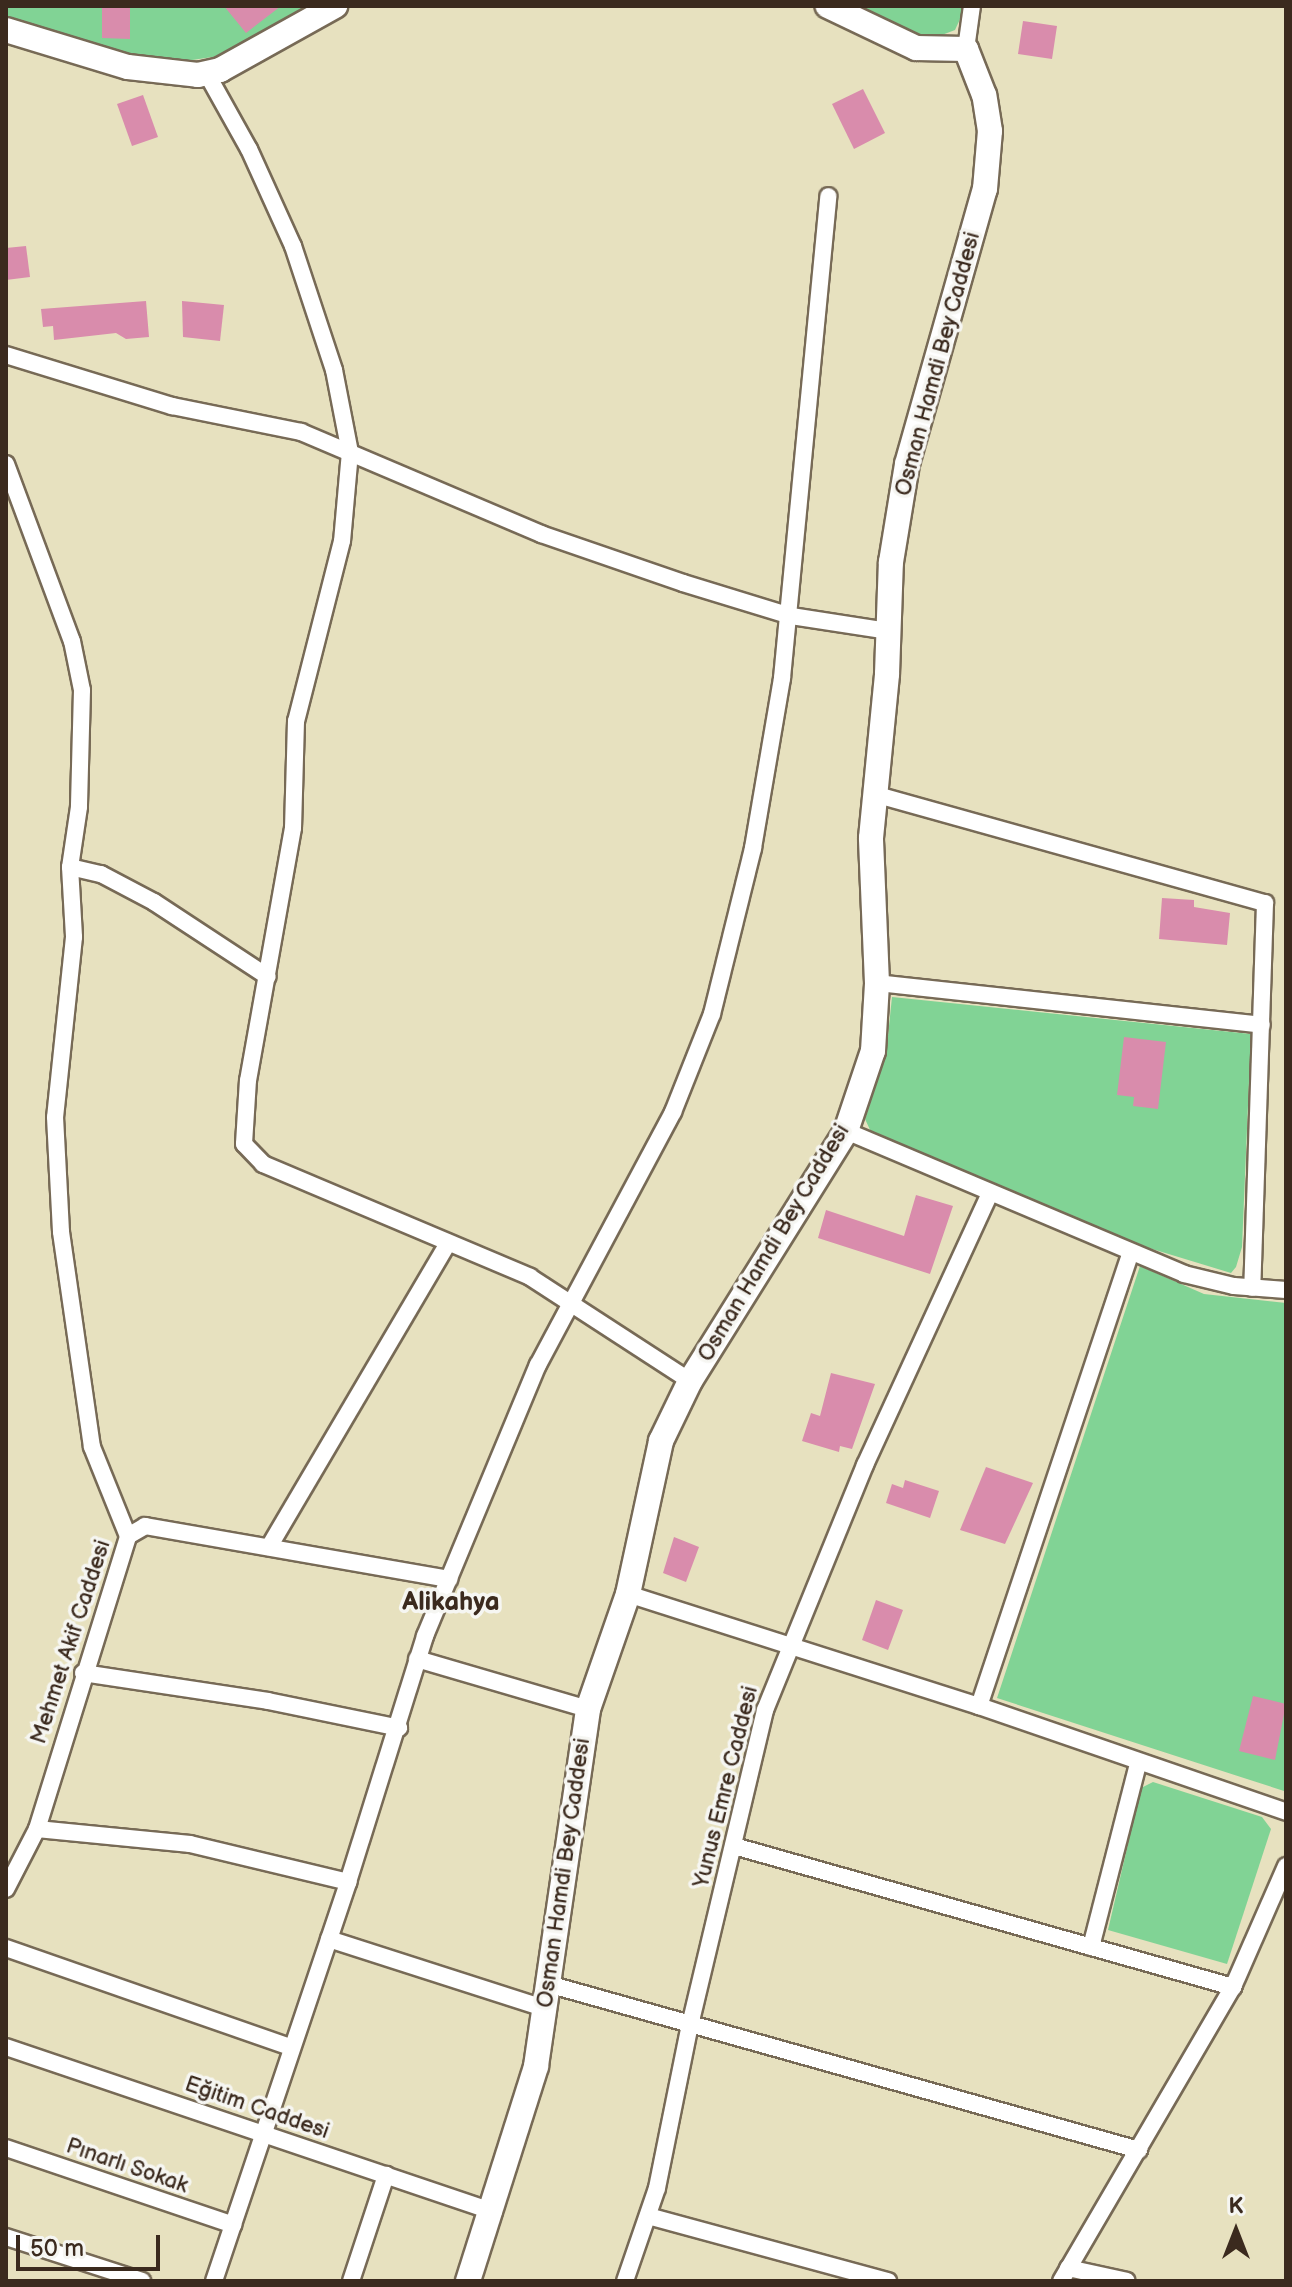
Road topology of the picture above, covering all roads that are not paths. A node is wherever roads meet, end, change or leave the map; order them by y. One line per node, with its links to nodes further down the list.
1 (335, 6): 6 (street)
2 (828, 6): 5 (street)
3 (972, 6): 5 (street)
4 (6, 30): 6 (street)
5 (966, 49): 12 (street, Osman Hamdi Bey Caddesi)
6 (207, 74): 9 (street)
7 (828, 196): 11 (street)
8 (6, 355): 9 (street)
9 (350, 452): 11 (street); 15 (street)
10 (6, 464): 14 (street)
11 (791, 616): 12 (street); 24 (street)
12 (888, 631): 13 (street, Osman Hamdi Bey Caddesi)
13 (874, 794): 16 (street, Osman Hamdi Bey Caddesi); 17 (street)
14 (70, 867): 15 (street); 26 (street)
15 (268, 977): 20 (street)
16 (877, 983): 17 (street); 18 (street, Osman Hamdi Bey Caddesi)
17 (1262, 1025): 22 (street)
18 (846, 1131): 19 (street); 25 (street, Osman Hamdi Bey Caddesi)
19 (990, 1193): 21 (street); 30 (street, Yunus Emre Caddesi)
20 (448, 1243): 24 (street); 27 (street)
21 (1130, 1254): 22 (street); 33 (street)
22 (1252, 1288): 23 (street)
23 (1286, 1290)
24 (571, 1299): 25 (street); 28 (street)
25 (690, 1381): 29 (street, Osman Hamdi Bey Caddesi)
26 (128, 1536): 27 (street, Mehmet Akif Caddesi); 32 (street, Mehmet Akif Caddesi)
27 (269, 1547): 28 (street, Mehmet Akif Caddesi)
28 (449, 1579): 31 (street)
29 (628, 1594): 30 (street); 34 (street, Osman Hamdi Bey Caddesi)
30 (788, 1649): 33 (street); 39 (street, Yunus Emre Caddesi)
31 (417, 1659): 34 (street); 35 (street)
32 (83, 1673): 35 (street); 38 (street, Mehmet Akif Caddesi)
33 (979, 1706): 36 (street)
34 (588, 1709): 46 (street, Osman Hamdi Bey Caddesi)
35 (399, 1728): 41 (street)
36 (1138, 1764): 37 (street); 44 (street)
37 (1286, 1812)
38 (37, 1829): 41 (street); 42 (street, Mehmet Akif Caddesi)
39 (734, 1846): 44 (street); 49 (street, Yunus Emre Caddesi)
40 (1286, 1866): 47 (street)
41 (348, 1882): 43 (street)
42 (6, 1889)
43 (329, 1939): 48 (street); 51 (street)
44 (1091, 1947): 47 (street)
45 (6, 1948): 51 (street)
46 (548, 1984): 48 (street, Osman Hamdi Bey Caddesi); 49 (street)
47 (1233, 1987): 54 (street)
48 (544, 2008): 56 (street, Osman Hamdi Bey Caddesi)
49 (690, 2025): 54 (street); 57 (street, Yunus Emre Caddesi)
50 (6, 2047): 52 (street, Eğitim Caddesi)
51 (291, 2047): 52 (street)
52 (264, 2134): 55 (street, Eğitim Caddesi); 58 (street)
53 (6, 2148): 58 (street, Pınarlı Sokak)
54 (1139, 2150): 60 (street)
55 (386, 2175): 56 (street, Eğitim Caddesi); 64 (street)
56 (494, 2212): 61 (street, Osman Hamdi Bey Caddesi)
57 (648, 2216): 65 (street, Yunus Emre Caddesi); 66 (street)
58 (233, 2225): 63 (street)
59 (6, 2237): 62 (street)
60 (1065, 2274): 67 (street)
61 (470, 2280)
62 (142, 2281)
63 (214, 2281)
64 (351, 2281)
65 (625, 2281)
66 (888, 2281)
67 (1127, 2281)

